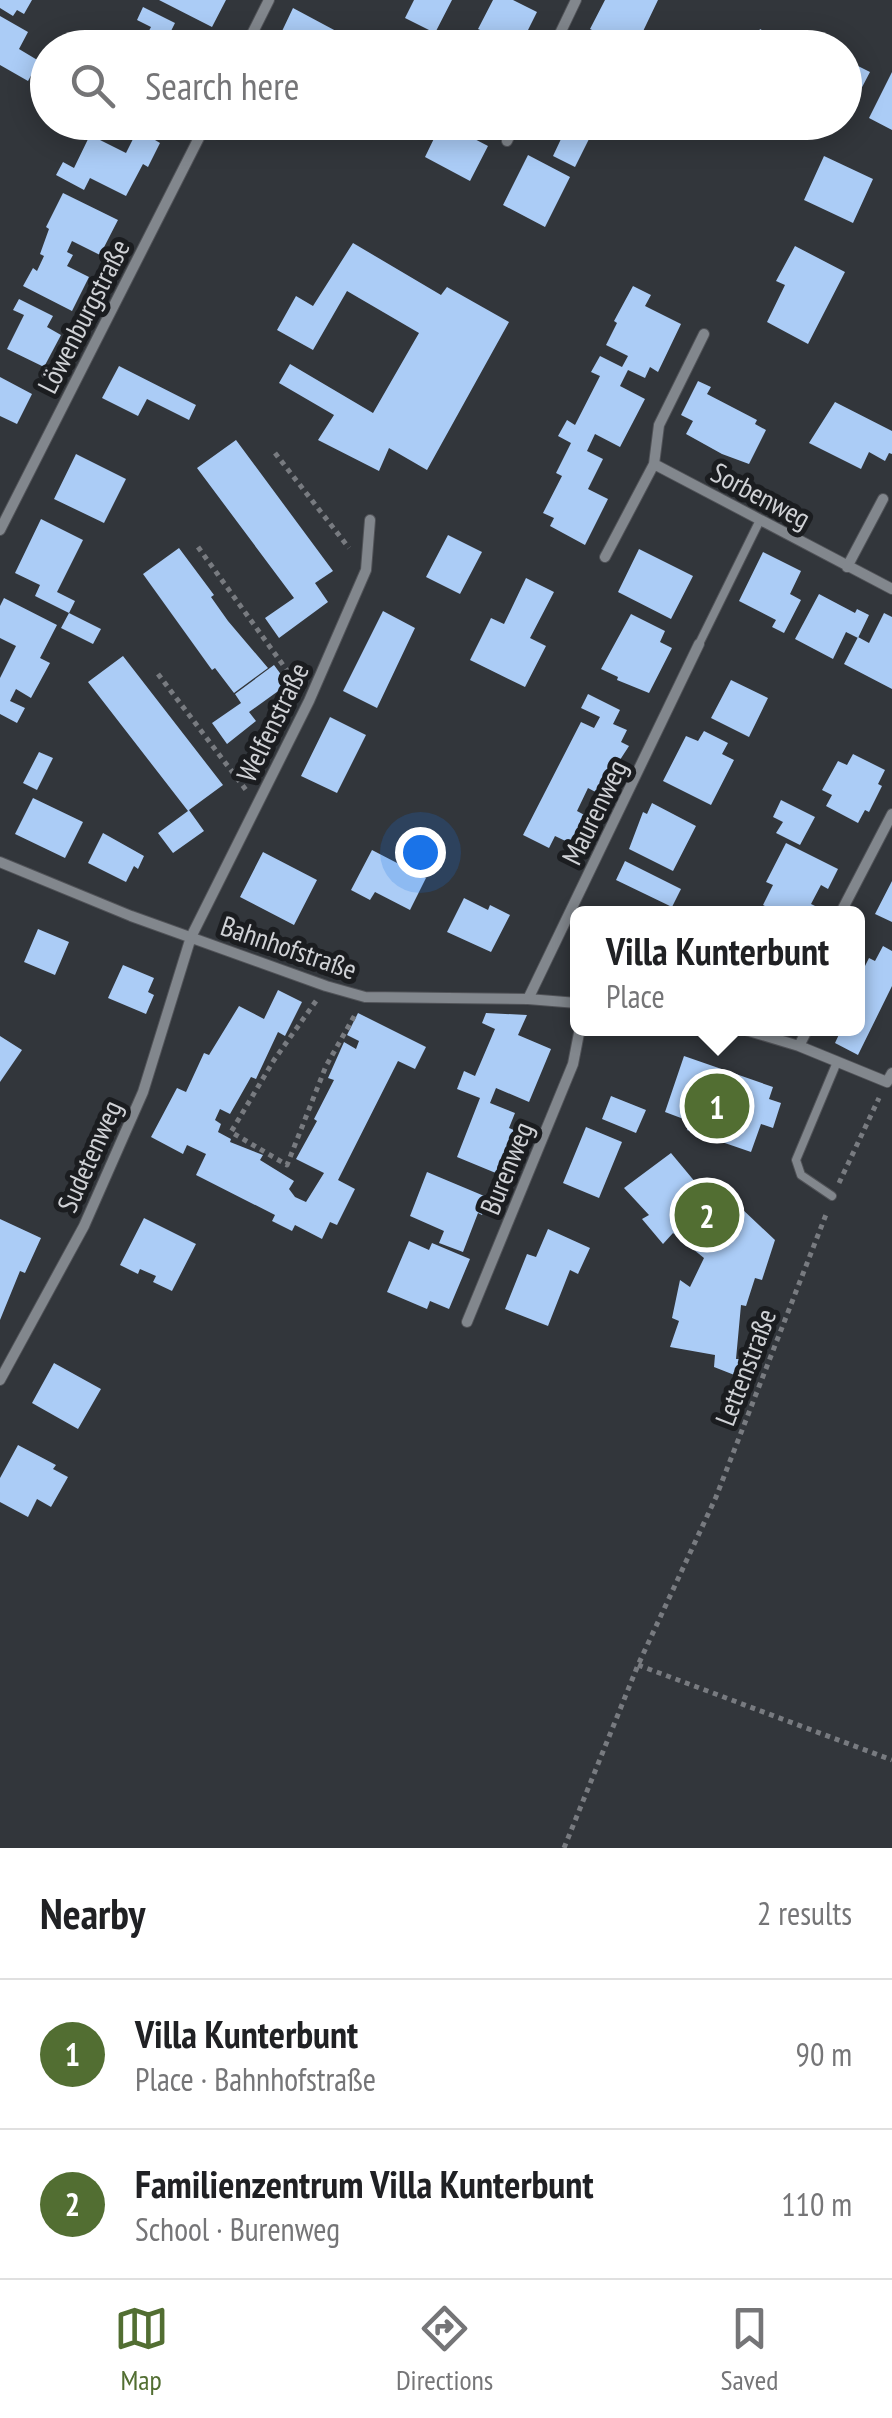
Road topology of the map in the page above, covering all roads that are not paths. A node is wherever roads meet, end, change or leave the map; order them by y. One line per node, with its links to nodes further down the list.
1 (268, 0): 3 (street)
2 (576, 0): 4 (street)
3 (253, 30)
4 (561, 30)
5 (198, 140): 11 (street, Löwenburgstraße)
6 (704, 334): 7 (street)
7 (654, 464): 10 (street, Sorbenweg); 12 (street)
8 (883, 498): 13 (street)
9 (370, 520): 21 (street, Welfenstraße)
10 (760, 520): 13 (street, Sorbenweg); 15 (lane)
11 (0, 530)
12 (606, 557)
13 (847, 566): 14 (street, Sorbenweg)
14 (892, 590)
15 (698, 644): 18 (street, Maurenweg)
16 (892, 814): 19 (street)
17 (0, 862): 21 (street, Bahnhofstraße)
18 (573, 906)
19 (844, 906)
20 (570, 911): 22 (street, Maurenweg)
21 (191, 937): 22 (street, Bahnhofstraße); 32 (street, Sudetenweg)
22 (528, 999): 23 (street, Bahnhofstraße)
23 (570, 1002)
24 (578, 1036): 31 (street, Burenweg)
25 (766, 1036): 27 (street)
26 (804, 1036): 27 (street)
27 (800, 1046): 28 (street)
28 (837, 1062): 29 (street); 30 (lane)
29 (890, 1078)
30 (832, 1196)
31 (467, 1322)
32 (0, 1380)

